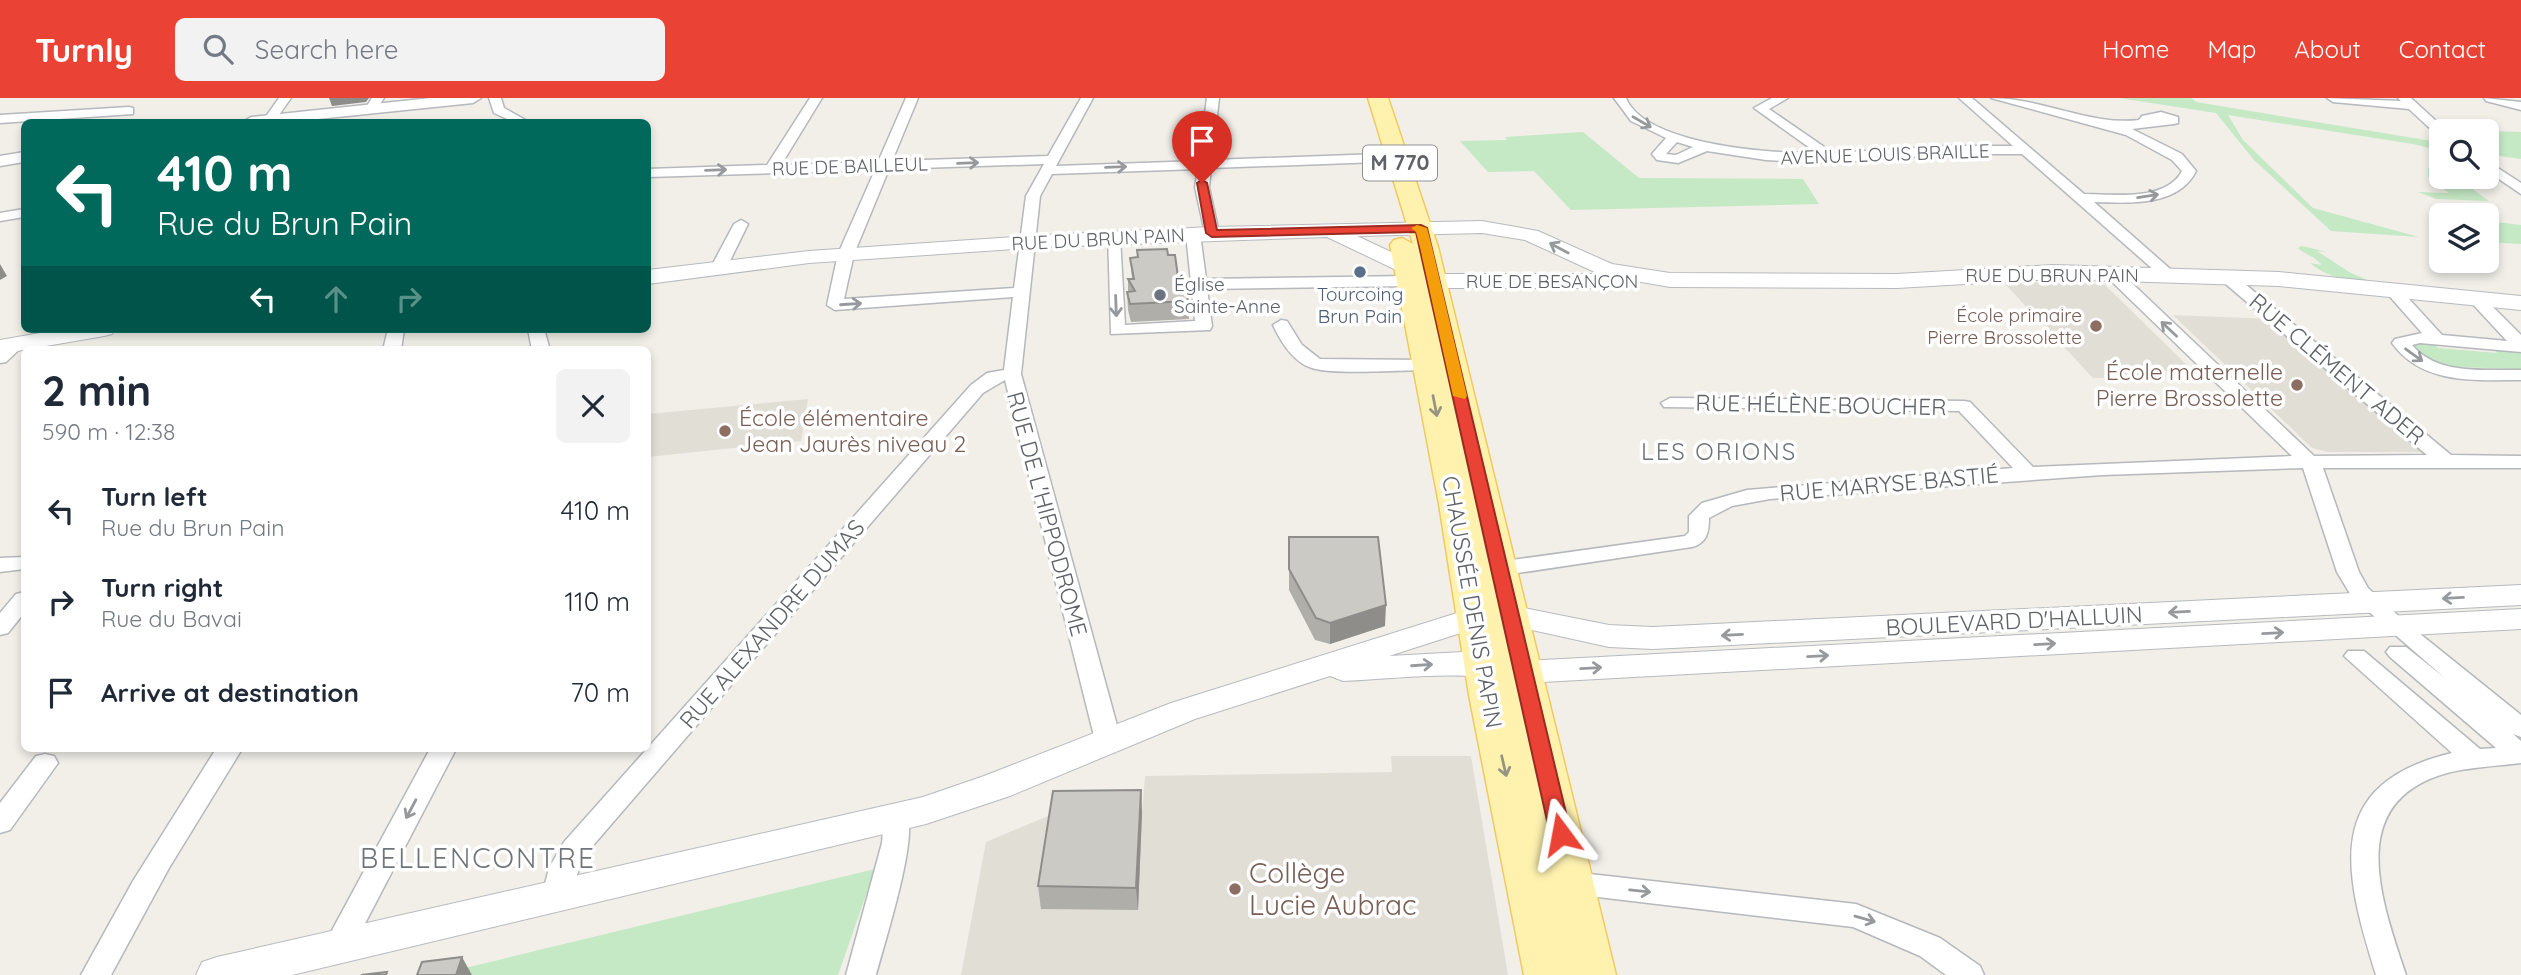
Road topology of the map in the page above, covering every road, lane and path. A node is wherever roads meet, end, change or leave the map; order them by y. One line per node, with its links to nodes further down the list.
1 (285, 98): 22 (street)
2 (473, 98): 17 (street)
3 (495, 98): 24 (street)
4 (816, 98): 38 (street)
5 (912, 98): 36 (street)
6 (1087, 98): 37 (street, RUE DE L'HIPPODROME)
7 (1213, 98): 35 (street)
8 (1361, 98): 32 (main road, M 770)
9 (1378, 98): 46 (main road, M 770)
10 (1620, 98): 28 (street, AVENUE LOUIS BRAILLE, one-way to 28)
11 (1782, 98): 33 (street)
12 (1965, 98): 30 (street)
13 (1997, 98): 27 (street)
14 (2333, 98): 16 (street)
15 (2490, 98): 18 (street)
16 (2407, 102): 25 (street)
17 (374, 104): 23 (street)
18 (2521, 106)
19 (129, 111): 21 (street)
20 (0, 119): 21 (street)
21 (60, 119)
22 (270, 119)
23 (281, 119)
24 (517, 119)
25 (2429, 121)
26 (2145, 122): 27 (street)
27 (2115, 127): 42 (street, one-way to 27)
28 (1674, 137): 29 (street, AVENUE LOUIS BRAILLE); 29 (street, AVENUE LOUIS BRAILLE)
29 (1704, 147): 33 (street, AVENUE LOUIS BRAILLE)
30 (2024, 150): 33 (street, AVENUE LOUIS BRAILLE); 42 (street)
31 (21, 158): 34 (street)
32 (1378, 158): 35 (street, RUE DE BAILLEUL); 46 (main road, M 770)
33 (1833, 159)
34 (0, 161)
35 (1206, 164): 37 (street, RUE DE BAILLEUL, one-way to 35); 48 (street)
36 (883, 165): 37 (street, RUE DE BAILLEUL, one-way to 37); 38 (street, RUE DE BAILLEUL); 51 (street)
37 (1050, 165): 50 (street, RUE DE L'HIPPODROME)
38 (772, 168): 39 (street, RUE DE BAILLEUL, one-way to 38)
39 (651, 173)
40 (2499, 174): 41 (street)
41 (2521, 190)
42 (2080, 198): 56 (street)
43 (21, 214): 44 (street)
44 (0, 217)
45 (741, 224): 52 (street)
46 (1409, 229): 47 (main road, RUE DU BRUN PAIN); 53 (main road, CHAUSSÉE DENIS PAPIN / M 770); 54 (main road, RUE DU BRUN PAIN, one-way to 46)
47 (1318, 231): 48 (main road, RUE DU BRUN PAIN); 53 (main road)
48 (1203, 234): 49 (main road, RUE DU BRUN PAIN); 60 (street)
49 (1113, 237): 50 (main road, RUE DU BRUN PAIN); 60 (street, one-way to 60)
50 (1028, 242): 51 (main road, RUE DU BRUN PAIN); 62 (street, RUE DE L'HIPPODROME)
51 (846, 254): 52 (main road, RUE DU BRUN PAIN); 62 (street, one-way to 62)
52 (719, 269): 57 (main road, RUE DU BRUN PAIN)
53 (1413, 269): 54 (main road, RUE DE BESANÇON); 60 (street, RUE DE BESANÇON); 70 (main road, CHAUSSÉE DENIS PAPIN / M 770); 80 (main road, CHAUSSÉE DENIS PAPIN / M 770)
54 (1584, 271): 59 (main road, RUE DE BESANÇON)
55 (2112, 273): 56 (main road, RUE DU BRUN PAIN); 59 (main road, RUE DU BRUN PAIN); 74 (street, one-way to 55)
56 (2169, 275): 58 (main road, RUE DU BRUN PAIN)
57 (651, 277)
58 (2227, 277): 61 (main road, RUE DU BRUN PAIN); 75 (street, RUE CLÉMENT ADER)
59 (1670, 280)
60 (1200, 284)
61 (2393, 291): 63 (main road, RUE DU BRUN PAIN); 67 (street)
62 (1020, 292): 71 (street, RUE DE L'HIPPODROME)
63 (2476, 299): 64 (main road, RUE DU BRUN PAIN); 69 (street)
64 (2521, 303)
65 (1281, 325): 70 (street)
66 (85, 333): 68 (main road)
67 (2437, 340): 69 (street); 72 (street, one-way to 72)
68 (24, 346)
69 (2521, 346)
70 (1427, 365): 85 (main road, CHAUSSÉE DENIS PAPIN / M 770, one-way to 85)
71 (1012, 374): 93 (street, RUE DE L'HIPPODROME); 102 (street, RUE ALEXANDRE DUMAS)
72 (2521, 375)
73 (1670, 403): 77 (street, RUE HÉLÈNE BOUCHER)
74 (2308, 460): 75 (street, RUE MARYSE BASTIÉ); 77 (street, RUE MARYSE BASTIÉ); 82 (street)
75 (2446, 461): 76 (street, RUE MARYSE BASTIÉ)
76 (2521, 462)
77 (2027, 472): 80 (street, RUE MARYSE BASTIÉ)
78 (21, 563): 79 (street)
79 (0, 565)
80 (1498, 569): 84 (main road, CHAUSSÉE DENIS PAPIN / M 770)
81 (2521, 595): 82 (main road, BOULEVARD D'HALLUIN, one-way to 82)
82 (2370, 602): 84 (main road, BOULEVARD D'HALLUIN, one-way to 84); 88 (street)
83 (21, 603): 87 (street)
84 (1509, 615): 85 (main road, BOULEVARD D'HALLUIN); 91 (main road, CHAUSSÉE DENIS PAPIN / M 770)
85 (1473, 618): 89 (main road, CHAUSSÉE DENIS PAPIN / M 770); 90 (main road, BOULEVARD D'HALLUIN)
86 (2521, 619): 88 (main road, BOULEVARD D'HALLUIN)
87 (0, 628)
88 (2397, 639): 91 (main road, BOULEVARD D'HALLUIN, one-way to 88); 92 (street); 96 (street); 97 (street)
89 (1482, 663): 90 (main road, BOULEVARD D'HALLUIN, one-way to 89); 91 (main road, BOULEVARD D'HALLUIN); 107 (main road, CHAUSSÉE DENIS PAPIN / M 770, one-way to 107)
90 (1305, 672): 93 (main road)
91 (1523, 672): 101 (main road, CHAUSSÉE DENIS PAPIN / M 770)
92 (2521, 728)
93 (1108, 740): 99 (main road)
94 (227, 752): 104 (street)
95 (441, 752): 103 (street, one-way to 103)
96 (2521, 754): 97 (street)
97 (2475, 759): 110 (street)
98 (45, 763): 100 (street)
99 (897, 817): 102 (main road); 106 (street)
100 (0, 823)
101 (1572, 883): 108 (main road, CHAUSSÉE DENIS PAPIN / M 770); 109 (street, one-way to 109)
102 (556, 896): 103 (main road)
103 (338, 947): 105 (main road)
104 (96, 975)
105 (216, 975)
106 (861, 975)
107 (1548, 975)
108 (1592, 975)
109 (1969, 975)
110 (2391, 975)

